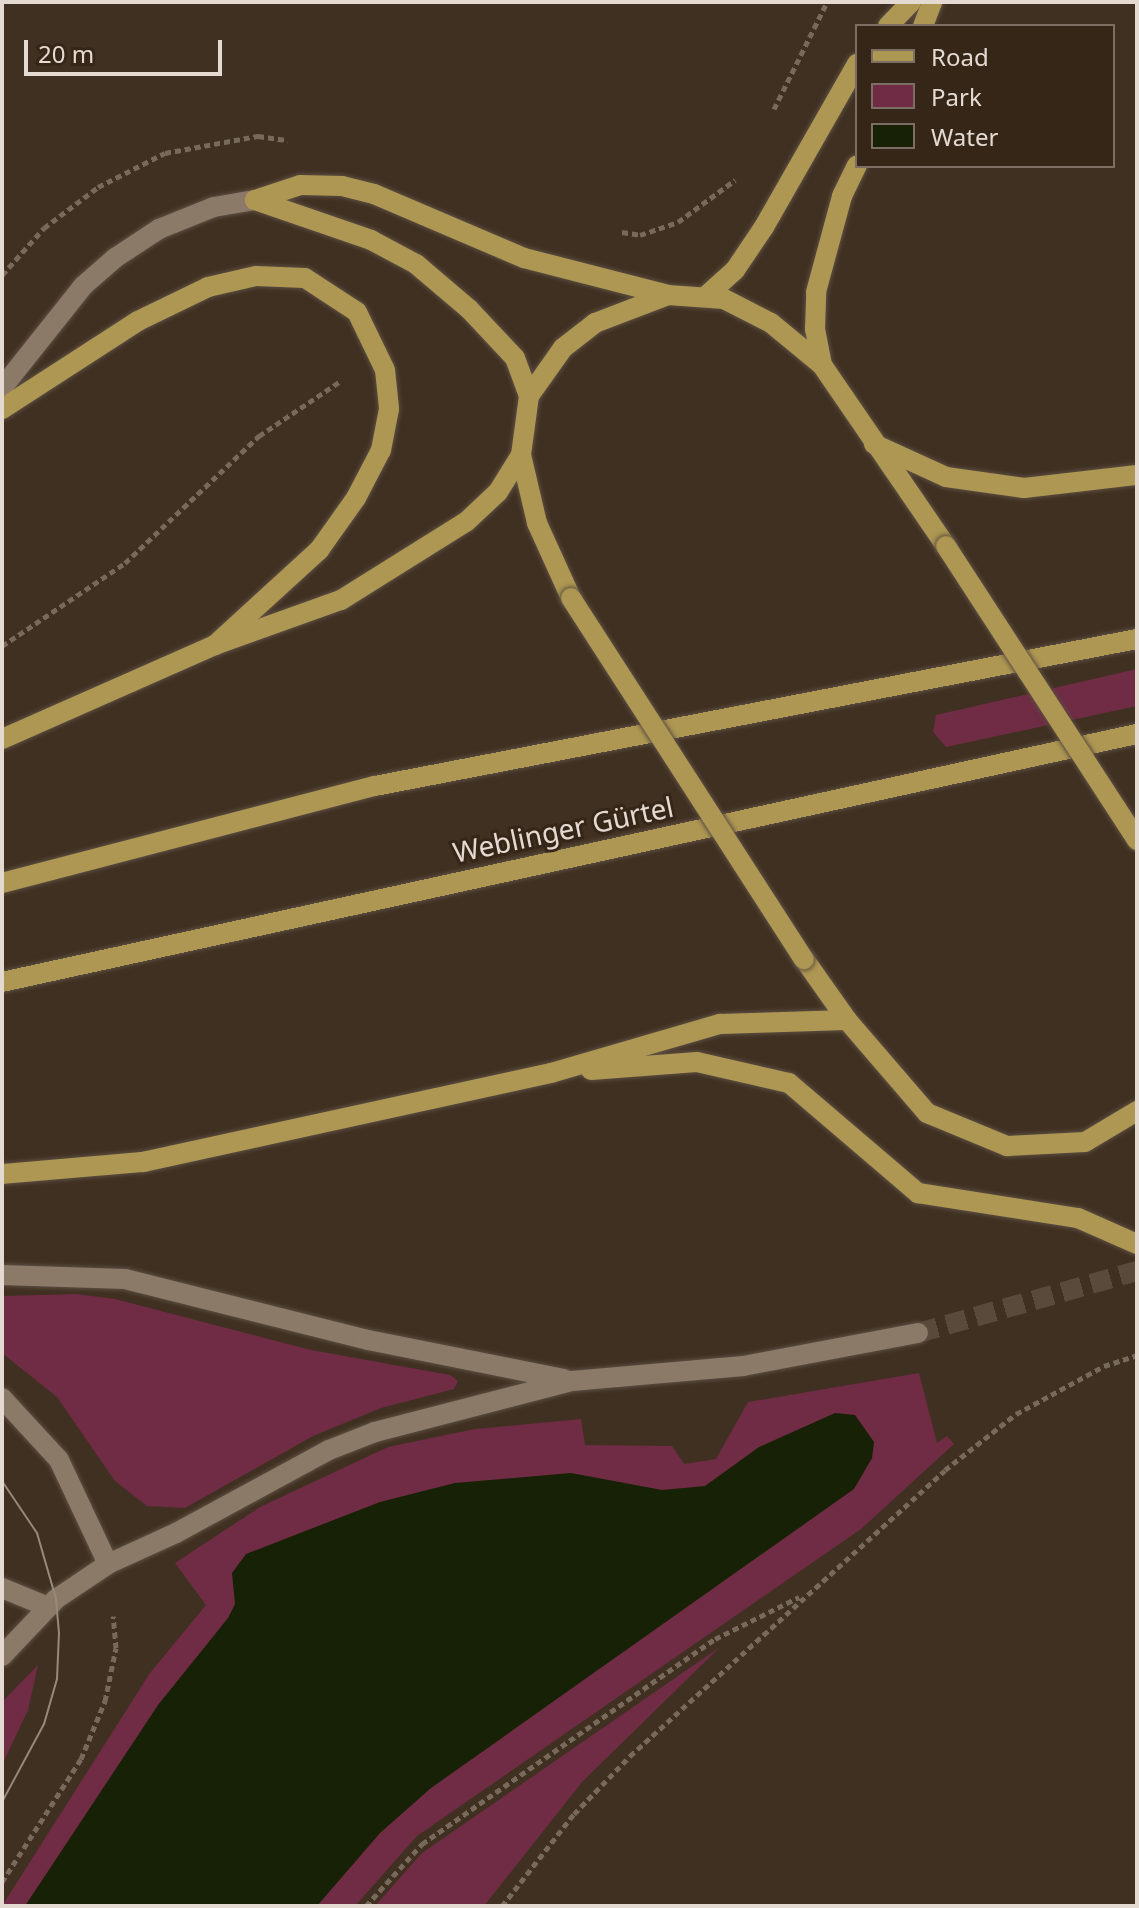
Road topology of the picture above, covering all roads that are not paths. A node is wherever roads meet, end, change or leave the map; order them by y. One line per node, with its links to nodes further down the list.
1 (911, 2): 3 (main road)
2 (932, 2): 4 (main road)
3 (890, 24)
4 (924, 24)
5 (855, 68): 9 (main road)
6 (856, 168): 10 (main road)
7 (255, 200): 8 (main road); 11 (street); 12 (main road)
8 (668, 295): 9 (main road); 12 (main road)
9 (705, 297): 10 (main road)
10 (822, 365): 14 (main road)
11 (2, 388)
12 (529, 396): 15 (main road)
13 (2, 409): 18 (main road)
14 (870, 442): 16 (main road); 21 (main road, bridge)
15 (521, 455): 18 (main road); 24 (main road, bridge)
16 (1137, 475)
17 (1137, 639): 22 (main road)
18 (215, 645): 20 (main road)
19 (1137, 734): 23 (main road, Weblinger Gürtel)
20 (2, 739)
21 (1137, 840)
22 (2, 883)
23 (2, 982)
24 (847, 1020): 25 (main road); 26 (main road)
25 (551, 1073): 27 (main road); 28 (main road)
26 (1137, 1111)
27 (2, 1174)
28 (1137, 1244)
29 (2, 1275): 31 (street)
30 (918, 1333): 31 (street)
31 (572, 1381): 33 (street)
32 (2, 1398): 33 (street)
33 (108, 1564): 35 (street)
34 (2, 1588): 35 (street)
35 (48, 1607): 36 (street)
36 (2, 1656)

